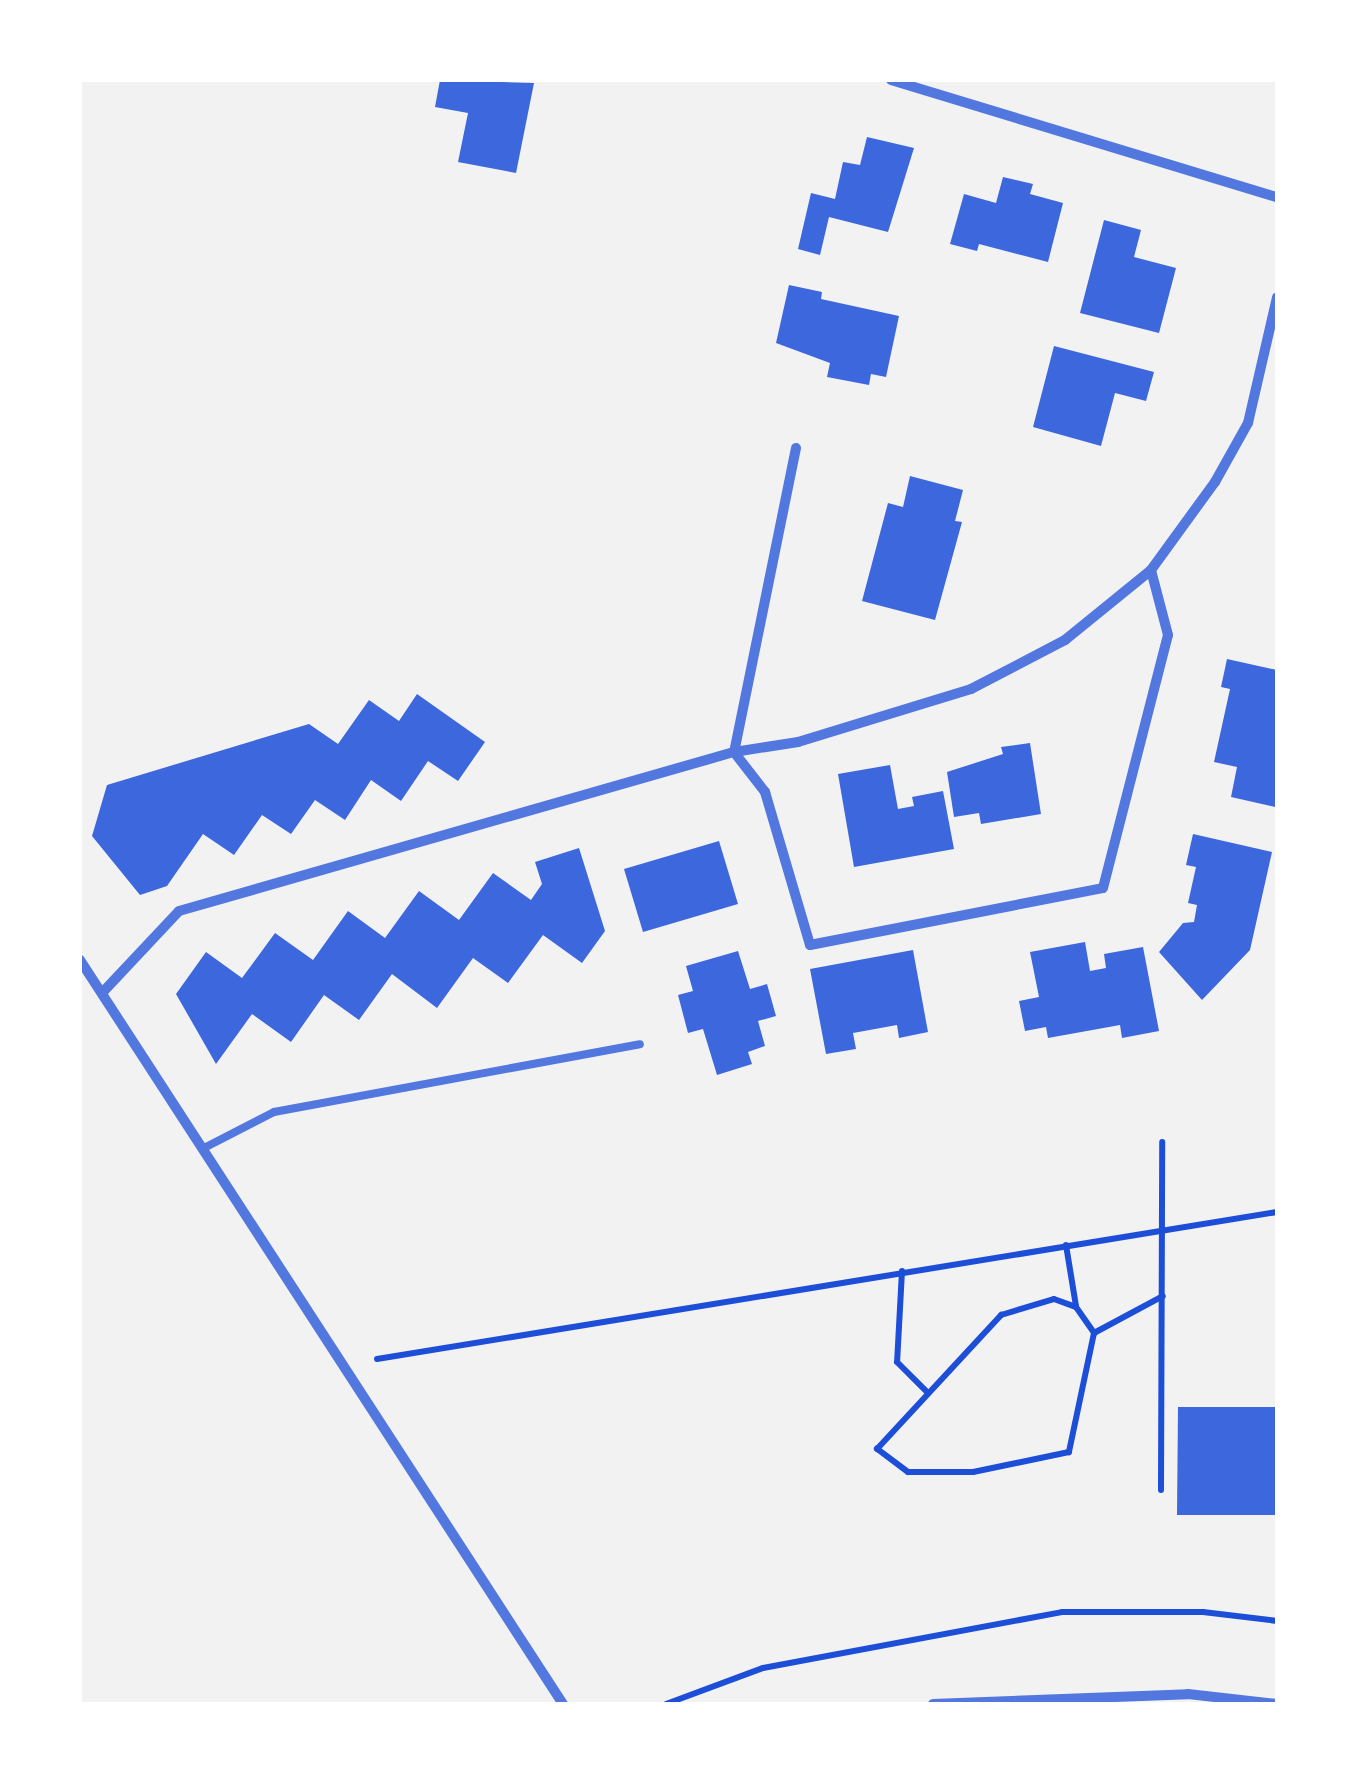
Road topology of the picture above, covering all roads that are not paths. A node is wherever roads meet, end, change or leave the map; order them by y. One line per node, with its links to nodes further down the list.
1 (890, 80): 2 (street)
2 (1277, 197)
3 (1277, 297): 5 (street)
4 (796, 448): 6 (street)
5 (1151, 570): 6 (street); 6 (street)
6 (734, 752): 8 (street)
7 (80, 960): 8 (street)
8 (102, 993): 10 (street)
9 (640, 1044): 10 (lane)
10 (202, 1149): 11 (street)
11 (563, 1704)
12 (933, 1704): 13 (street)
13 (1277, 1704)

